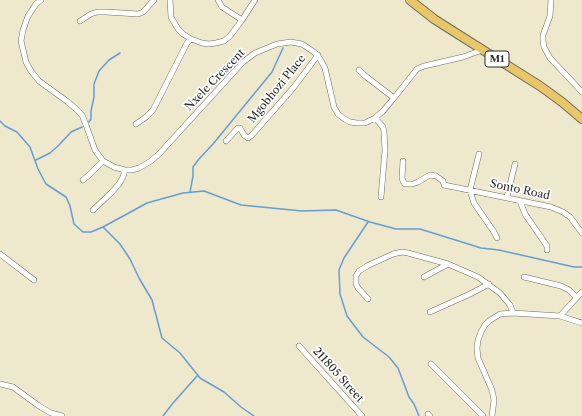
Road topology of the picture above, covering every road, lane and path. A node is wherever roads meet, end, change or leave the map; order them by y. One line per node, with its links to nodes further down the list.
1 (41, 0): 21 (street)
2 (154, 0): 9 (street)
3 (168, 0): 10 (street)
4 (218, 0): 8 (street)
5 (255, 0): 8 (street)
6 (410, 0): 11 (highway, M1)
7 (551, 0): 14 (street)
8 (242, 20): 10 (street)
9 (80, 21)
10 (191, 39): 18 (street)
11 (482, 50): 15 (street); 17 (highway, M1)
12 (318, 55): 16 (street); 19 (street, Mgobhozi Place); 24 (street, Nxele Crescent)
13 (359, 70): 15 (street)
14 (582, 92)
15 (394, 98): 16 (street)
16 (375, 118): 27 (street)
17 (582, 119)
18 (136, 124)
19 (226, 141)
20 (479, 154): 26 (street)
21 (103, 160): 24 (street); 25 (street)
22 (404, 161): 26 (street, Sonto Road)
23 (515, 164): 28 (street)
24 (125, 170): 30 (street)
25 (83, 180)
26 (470, 190): 28 (street, Sonto Road); 32 (street)
27 (381, 197)
28 (507, 197): 29 (street, Sonto Road)
29 (520, 201): 31 (street, Sonto Road); 33 (street)
30 (93, 210)
31 (582, 233)
32 (496, 238)
33 (547, 250)
34 (0, 254): 38 (street)
35 (448, 264): 36 (street); 39 (street); 42 (street)
36 (424, 277)
37 (524, 277): 41 (street)
38 (34, 280)
39 (489, 284): 43 (street); 44 (street)
40 (582, 292): 41 (street)
41 (576, 298): 45 (street)
42 (368, 299)
43 (430, 312)
44 (513, 313): 45 (street); 53 (street)
45 (560, 316): 46 (street)
46 (582, 323)
47 (299, 346): 51 (street, 211805 Street)
48 (431, 364): 52 (street)
49 (0, 384): 50 (street)
50 (62, 416)
51 (362, 416)
52 (483, 416)
53 (492, 416)

